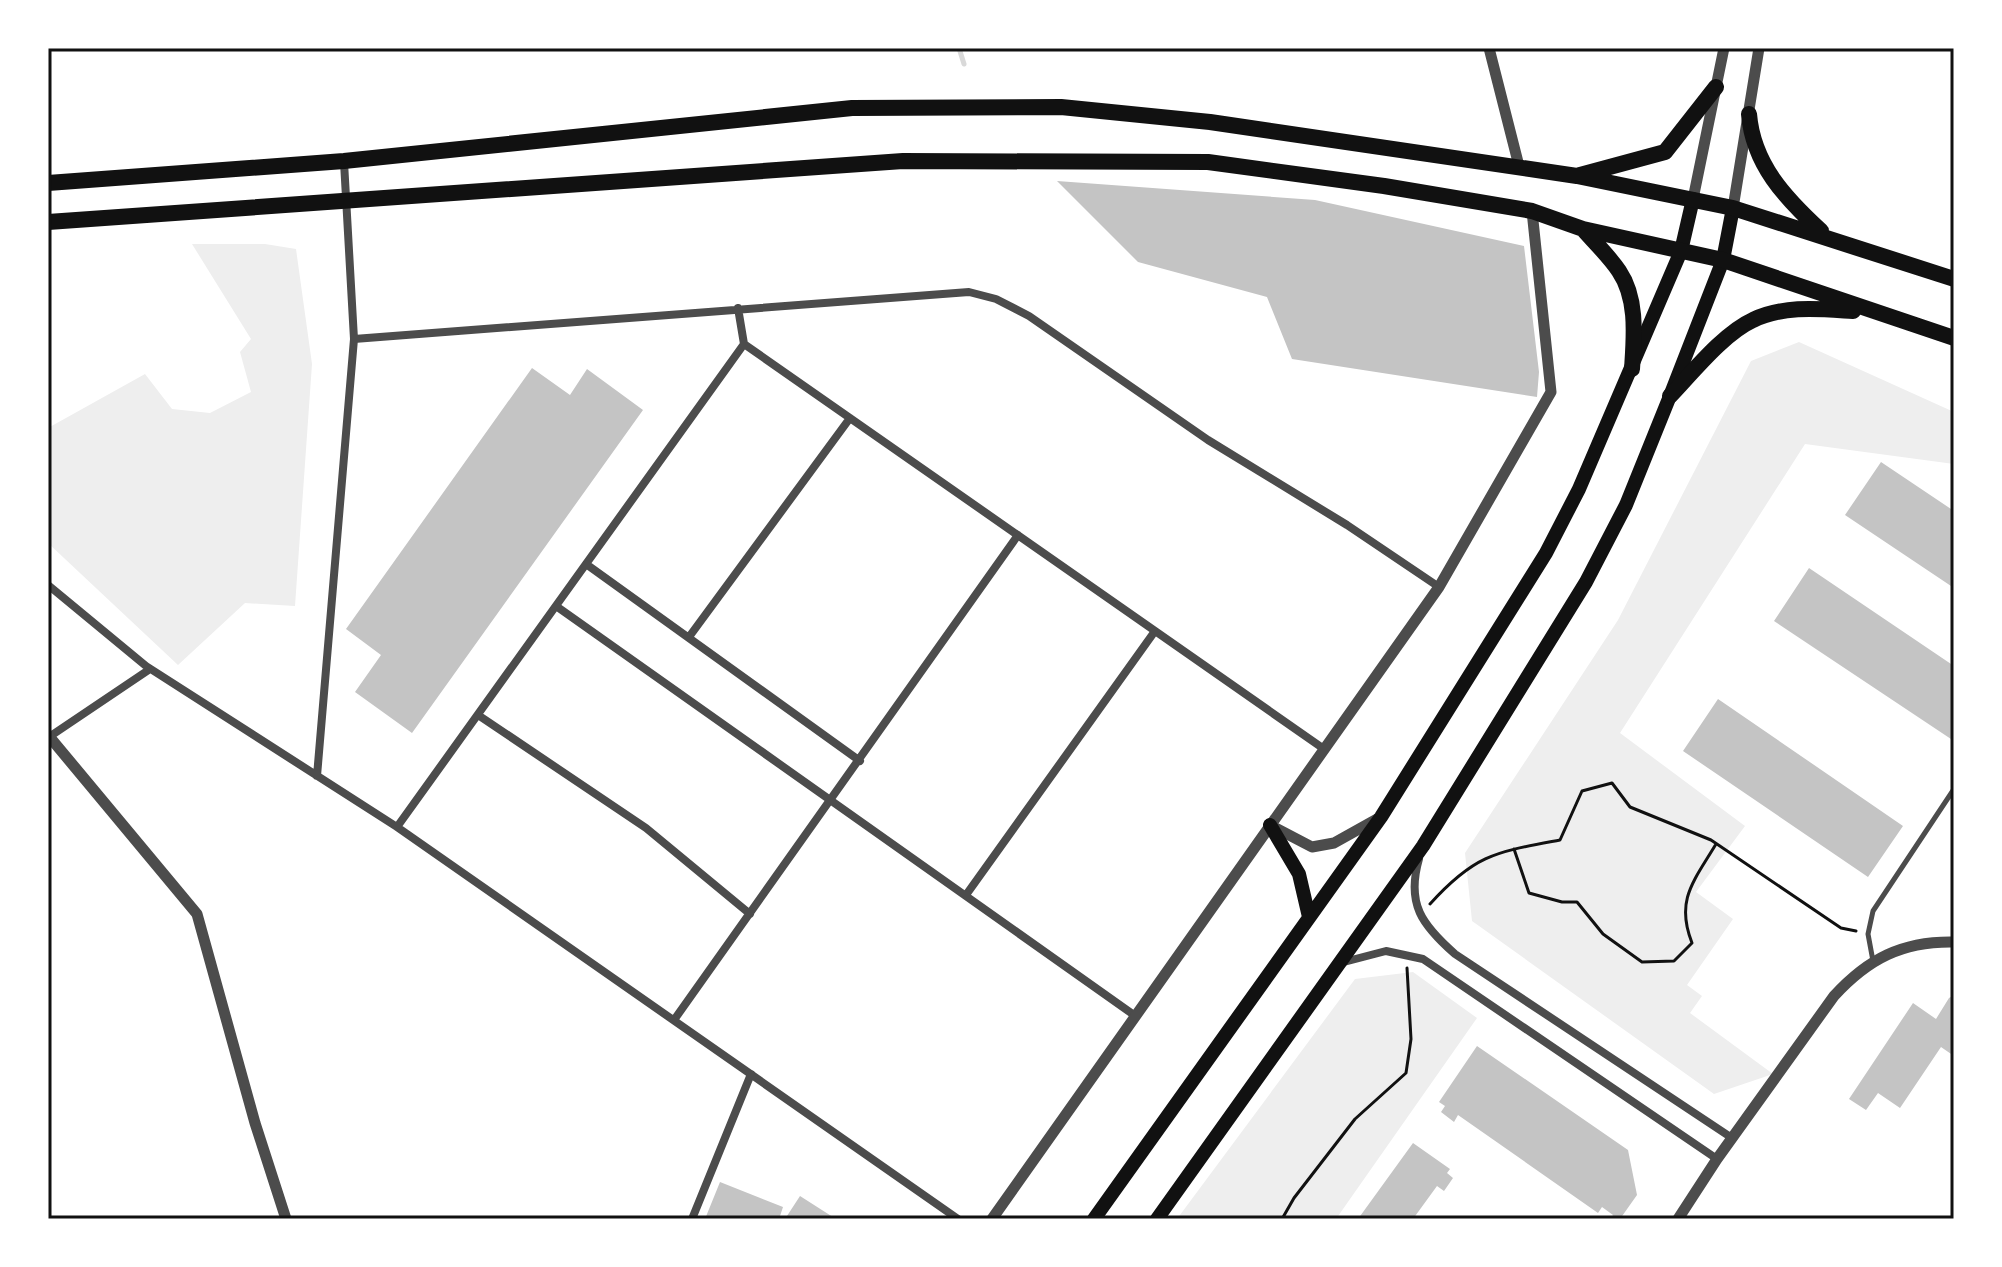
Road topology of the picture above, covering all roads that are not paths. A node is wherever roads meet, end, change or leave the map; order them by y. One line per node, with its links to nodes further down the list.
1 (1489, 48): 7 (street)
2 (1724, 48): 4 (street)
3 (1759, 48): 5 (street)
4 (1716, 87): 8 (highway); 10 (street)
5 (1749, 114): 12 (street); 16 (highway)
6 (344, 161): 7 (highway); 9 (highway); 11 (street)
7 (1519, 166): 8 (highway)
8 (1577, 176): 10 (highway)
9 (48, 183)
10 (1693, 199): 12 (highway); 17 (main road)
11 (346, 201): 13 (highway); 14 (highway); 23 (street)
12 (1733, 208): 16 (highway); 18 (main road)
13 (1532, 211): 15 (highway); 31 (street)
14 (48, 222)
15 (1583, 229): 17 (highway); 25 (highway)
16 (1828, 237): 19 (highway)
17 (1681, 251): 18 (highway); 25 (main road)
18 (1723, 260): 21 (highway); 26 (main road)
19 (1954, 279)
20 (738, 308): 23 (street); 24 (street); 31 (street)
21 (1872, 311): 22 (highway); 26 (highway)
22 (1954, 338)
23 (354, 339): 40 (street)
24 (744, 344): 27 (street); 29 (street)
25 (1632, 369): 43 (main road)
26 (1670, 396): 46 (main road)
27 (850, 418): 28 (street); 34 (street)
28 (1018, 535): 33 (street); 39 (street)
29 (586, 564): 32 (street); 34 (street)
30 (48, 585): 35 (street)
31 (1439, 587): 38 (street)
32 (556, 606): 36 (street); 42 (street)
33 (1155, 631): 38 (street); 47 (street)
34 (689, 637): 39 (street)
35 (150, 669): 37 (street); 40 (street)
36 (478, 715): 45 (street); 48 (street)
37 (48, 736): 58 (street)
38 (1324, 749): 44 (street)
39 (860, 761): 42 (street)
40 (317, 776): 45 (street)
41 (1954, 789): 51 (lane)
42 (831, 800): 47 (street); 48 (street)
43 (1381, 817): 44 (street); 49 (main road)
44 (1270, 825): 49 (main road); 53 (street)
45 (397, 827): 54 (street)
46 (1423, 846): 52 (main road); 56 (street)
47 (966, 895): 53 (street)
48 (750, 914): 54 (street)
49 (1309, 917): 62 (main road)
50 (1954, 942): 51 (street)
51 (1873, 961): 56 (street)
52 (1339, 963): 57 (street); 63 (main road)
53 (1134, 1015): 61 (street)
54 (674, 1020): 55 (street)
55 (751, 1074): 59 (street); 60 (street)
56 (1732, 1138): 57 (street)
57 (1717, 1159): 64 (street)
58 (286, 1219)
59 (692, 1219)
60 (958, 1219)
61 (992, 1219)
62 (1094, 1219)
63 (1157, 1219)
64 (1678, 1219)

